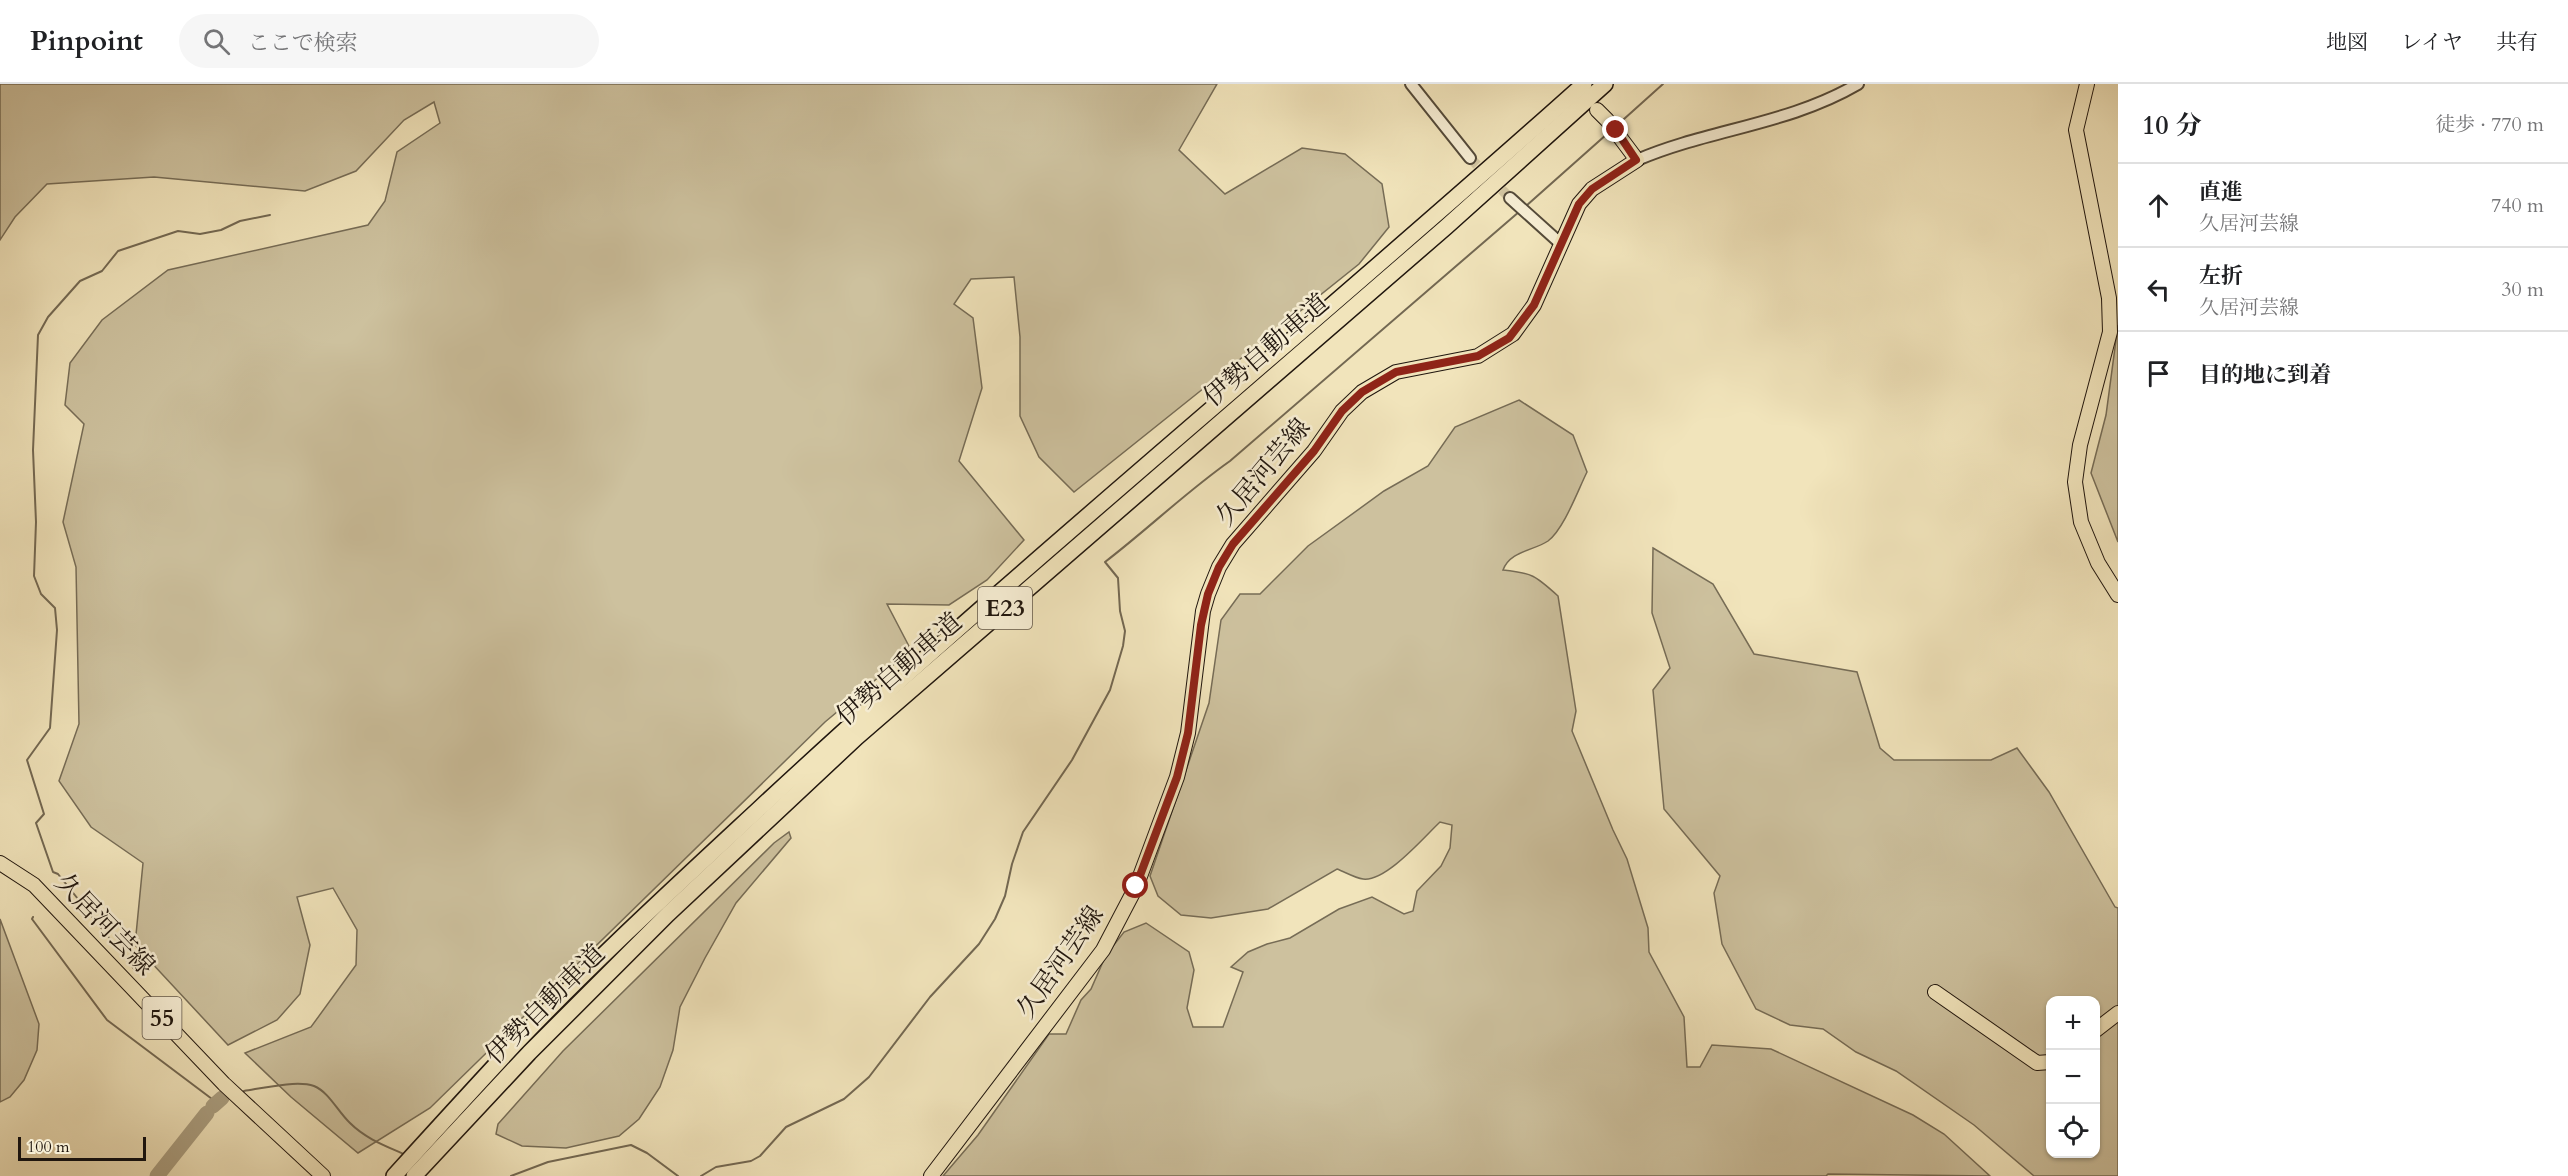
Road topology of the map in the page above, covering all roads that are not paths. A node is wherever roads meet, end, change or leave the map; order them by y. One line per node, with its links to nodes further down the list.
1 (1411, 84): 7 (street)
2 (1584, 84): 17 (highway, 伊勢自動車道 / E23)
3 (1605, 84): 17 (highway, 伊勢自動車道 / E23)
4 (1858, 84): 8 (street)
5 (2087, 84): 11 (main road)
6 (1597, 110): 8 (main road)
7 (1470, 158)
8 (1636, 160): 10 (main road, 久居河芸線)
9 (1510, 198): 10 (street)
10 (1560, 243): 21 (main road, 久居河芸線)
11 (2118, 595)
12 (0, 863): 18 (main road, 久居河芸線 / 55)
13 (1935, 992): 16 (main road)
14 (2118, 1013): 15 (main road)
15 (2100, 1027)
16 (2046, 1062)
17 (424, 1153): 19 (highway, 伊勢自動車道 / E23); 20 (highway, 伊勢自動車道 / E23)
18 (323, 1176)
19 (394, 1176)
20 (414, 1176)
21 (931, 1176)

